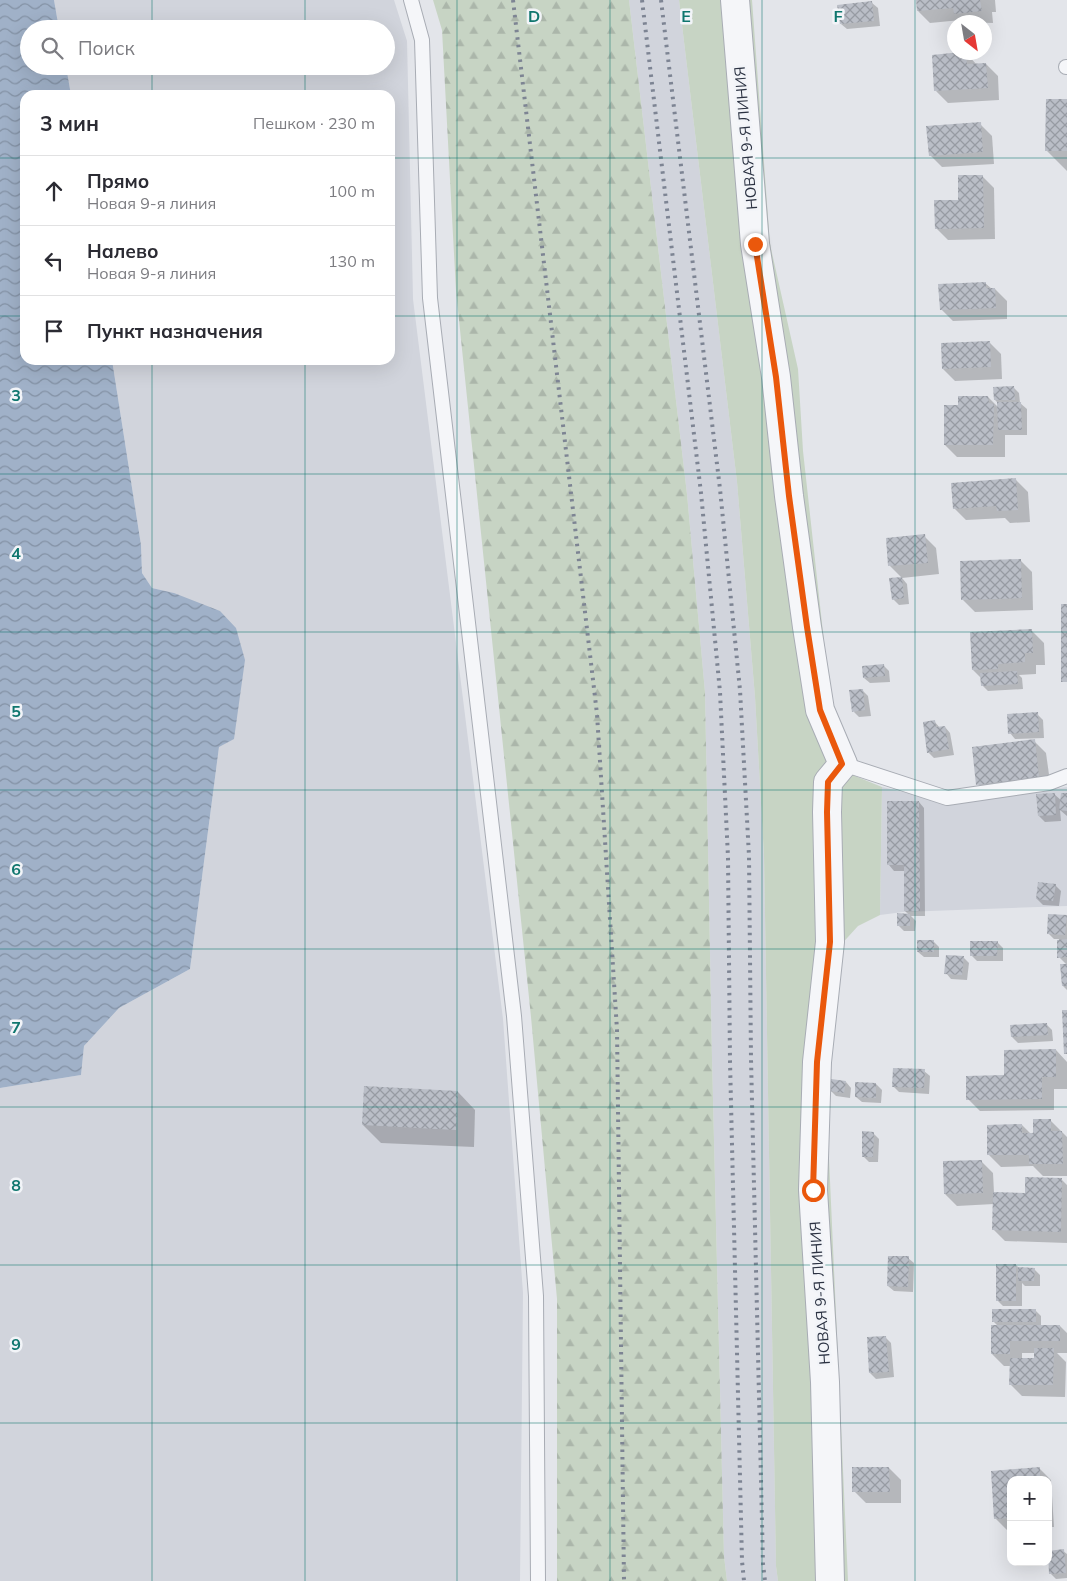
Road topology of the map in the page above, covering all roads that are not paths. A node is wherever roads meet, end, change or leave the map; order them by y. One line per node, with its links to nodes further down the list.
1 (411, 0): 5 (lane)
2 (735, 0): 3 (street, НОВАЯ 9-Я ЛИНИЯ)
3 (842, 764): 4 (lane); 6 (street, НОВАЯ 9-Я ЛИНИЯ)
4 (1067, 776)
5 (538, 1581)
6 (830, 1581)

